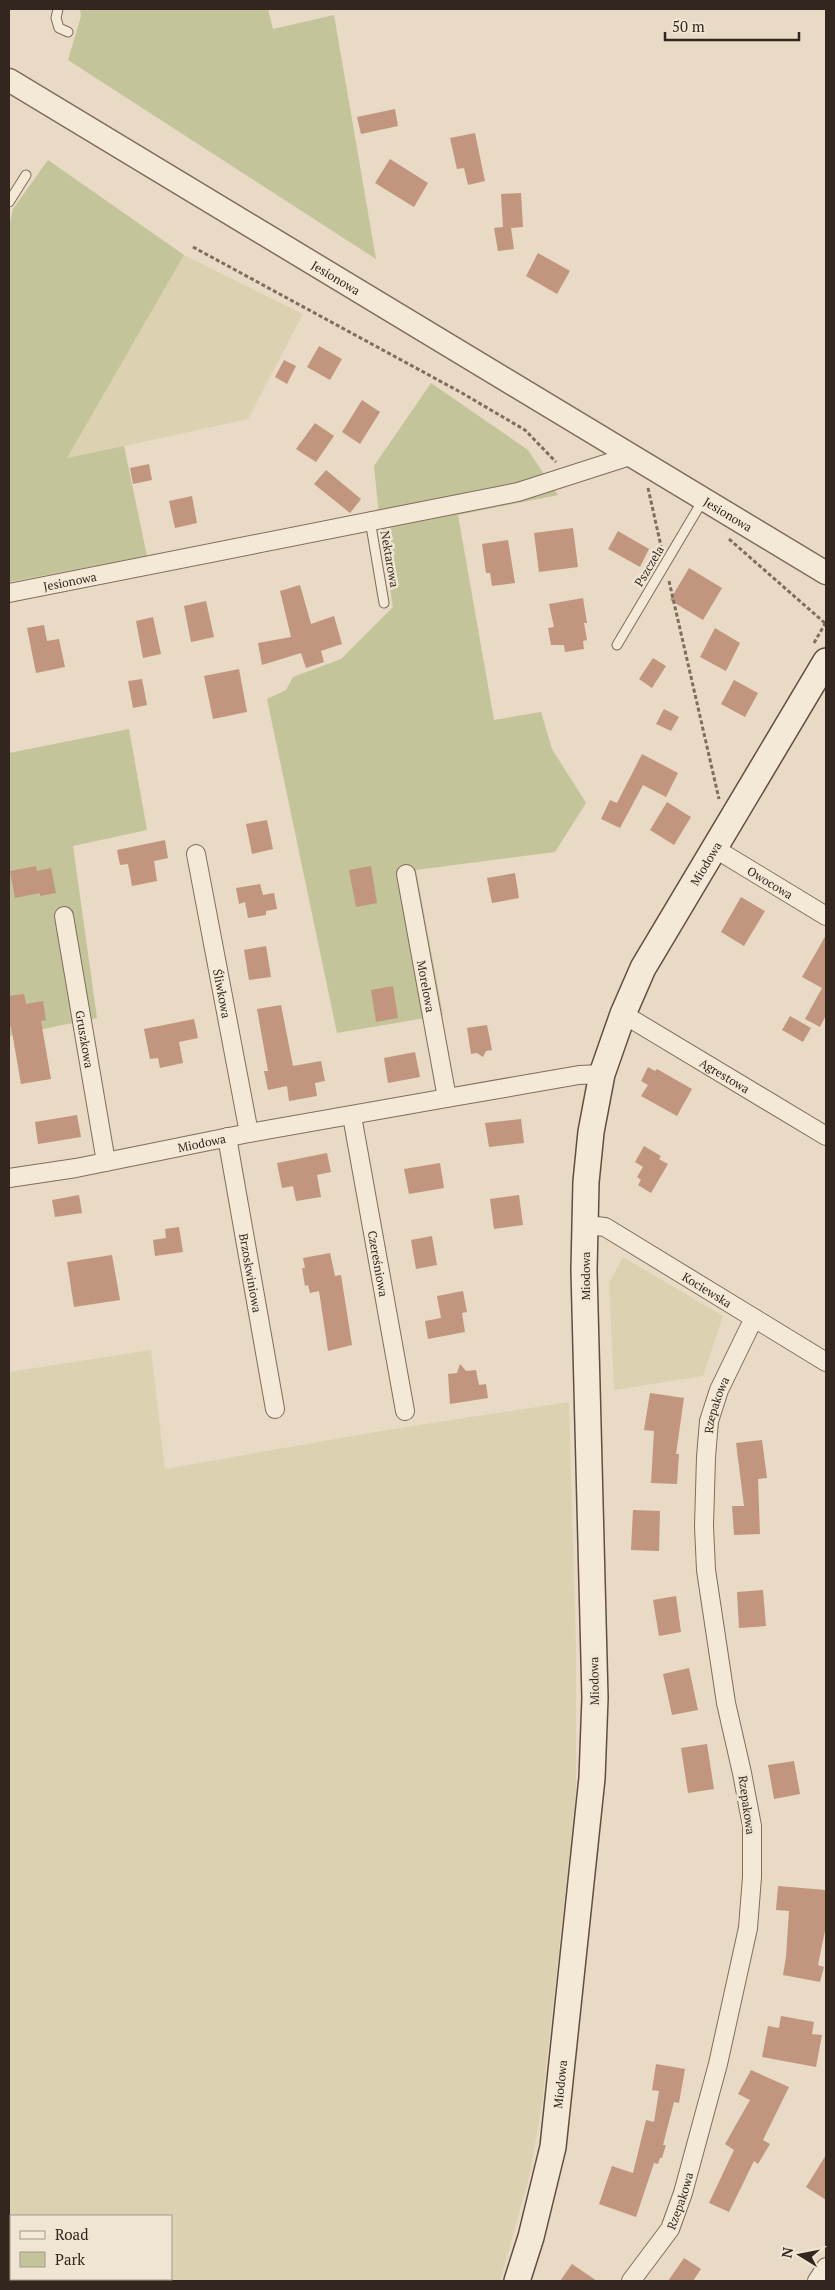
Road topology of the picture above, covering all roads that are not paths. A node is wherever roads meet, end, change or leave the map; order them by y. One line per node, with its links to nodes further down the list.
1 (58, 9): 2 (lane)
2 (68, 32)
3 (9, 80): 6 (street, Jesionowa)
4 (26, 175): 5 (lane)
5 (9, 202)
6 (636, 460): 7 (street, Jesionowa); 8 (street, Jesionowa)
7 (703, 500): 9 (street, Jesionowa); 12 (lane, Pszczela)
8 (370, 520): 10 (street, Jesionowa); 11 (lane, Nektarowa)
9 (826, 573)
10 (9, 593)
11 (384, 602)
12 (617, 645)
13 (826, 661): 14 (main road, Miodowa)
14 (714, 848): 18 (street, Owocowa); 19 (main road, Miodowa)
15 (196, 854): 23 (street, Śliwkowa)
16 (406, 874): 21 (street, Morelowa)
17 (64, 916): 26 (street, Gruszkowa)
18 (826, 916)
19 (623, 1014): 20 (main road, Miodowa); 24 (street, Agrestowa)
20 (602, 1074): 21 (street, Miodowa); 28 (main road, Miodowa)
21 (447, 1098): 22 (street, Miodowa)
22 (352, 1116): 23 (street, Miodowa); 32 (street, Czereśniowa)
23 (249, 1133): 25 (street, Miodowa)
24 (826, 1136)
25 (227, 1137): 26 (street, Miodowa); 31 (street, Brzoskwiniowa)
26 (106, 1162): 27 (street, Miodowa)
27 (9, 1178)
28 (586, 1225): 29 (street, Kociewska); 34 (main road, Miodowa)
29 (754, 1318): 30 (street, Kociewska); 35 (street, Rzepakowa)
30 (826, 1362)
31 (275, 1409)
32 (405, 1411)
33 (826, 2267): 36 (street)
34 (516, 2281)
35 (631, 2281)
36 (817, 2281)

